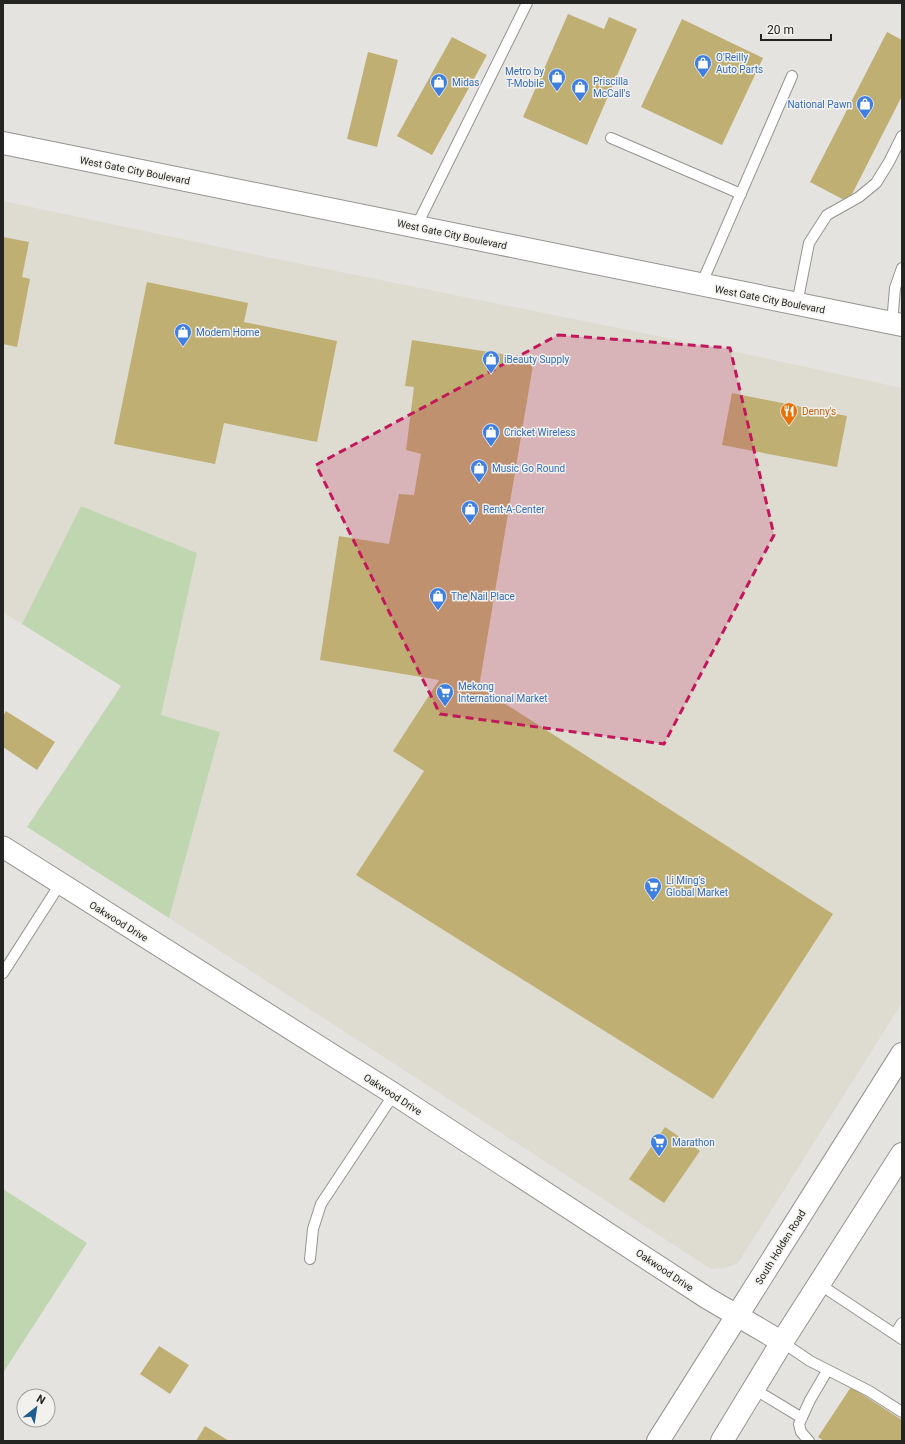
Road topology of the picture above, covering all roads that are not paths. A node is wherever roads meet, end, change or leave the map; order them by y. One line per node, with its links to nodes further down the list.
1 (527, 3): 7 (lane)
2 (792, 76): 6 (lane)
3 (902, 136): 10 (lane)
4 (611, 138): 6 (lane)
5 (3, 143): 7 (main road, West Gate City Boulevard)
6 (741, 194): 9 (lane)
7 (416, 227): 9 (main road, West Gate City Boulevard)
8 (902, 268): 11 (lane)
9 (702, 285): 10 (main road, West Gate City Boulevard)
10 (797, 304): 11 (main road, West Gate City Boulevard)
11 (897, 325)
12 (3, 847): 13 (street, Oakwood Drive)
13 (60, 884): 14 (lane); 16 (street, Oakwood Drive)
14 (3, 973)
15 (902, 1054): 20 (main road, South Holden Road)
16 (394, 1094): 18 (lane); 20 (street, Oakwood Drive)
17 (902, 1154): 19 (main road)
18 (310, 1259)
19 (819, 1284): 22 (lane); 23 (main road)
20 (736, 1316): 23 (street, Oakwood Drive); 28 (main road, South Holden Road)
21 (902, 1323): 22 (lane)
22 (898, 1336)
23 (782, 1342): 24 (lane); 25 (main road)
24 (827, 1370): 26 (lane); 27 (lane)
25 (754, 1389): 27 (lane); 29 (main road)
26 (902, 1412)
27 (802, 1418): 30 (lane)
28 (658, 1441)
29 (722, 1441)
30 (809, 1441)

